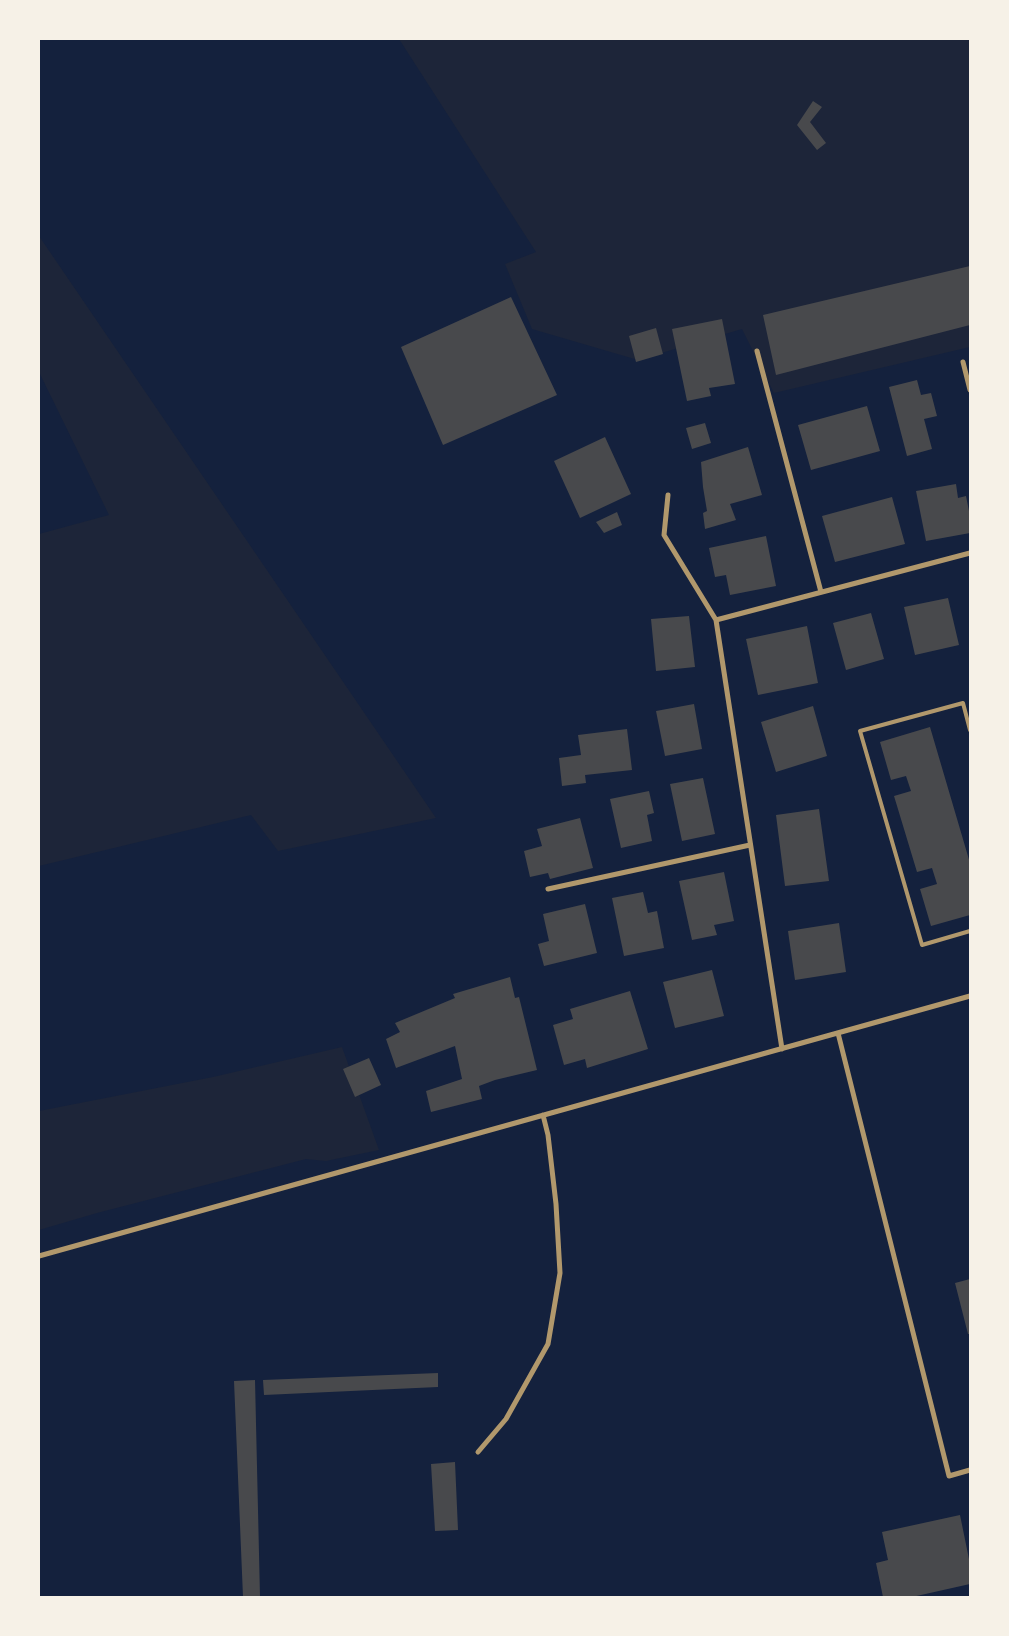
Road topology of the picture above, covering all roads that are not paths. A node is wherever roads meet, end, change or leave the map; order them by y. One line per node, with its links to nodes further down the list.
1 (757, 351): 6 (street)
2 (963, 362): 3 (street)
3 (970, 390)
4 (668, 495): 7 (street)
5 (970, 553): 6 (street)
6 (821, 592): 7 (street)
7 (716, 620): 9 (street)
8 (970, 730): 11 (lane)
9 (750, 846): 10 (street); 14 (street)
10 (548, 889)
11 (970, 931)
12 (970, 996): 13 (street)
13 (838, 1033): 14 (street); 18 (street)
14 (782, 1049): 15 (street)
15 (543, 1116): 16 (street); 17 (street)
16 (39, 1256)
17 (478, 1452)
18 (970, 1470)

